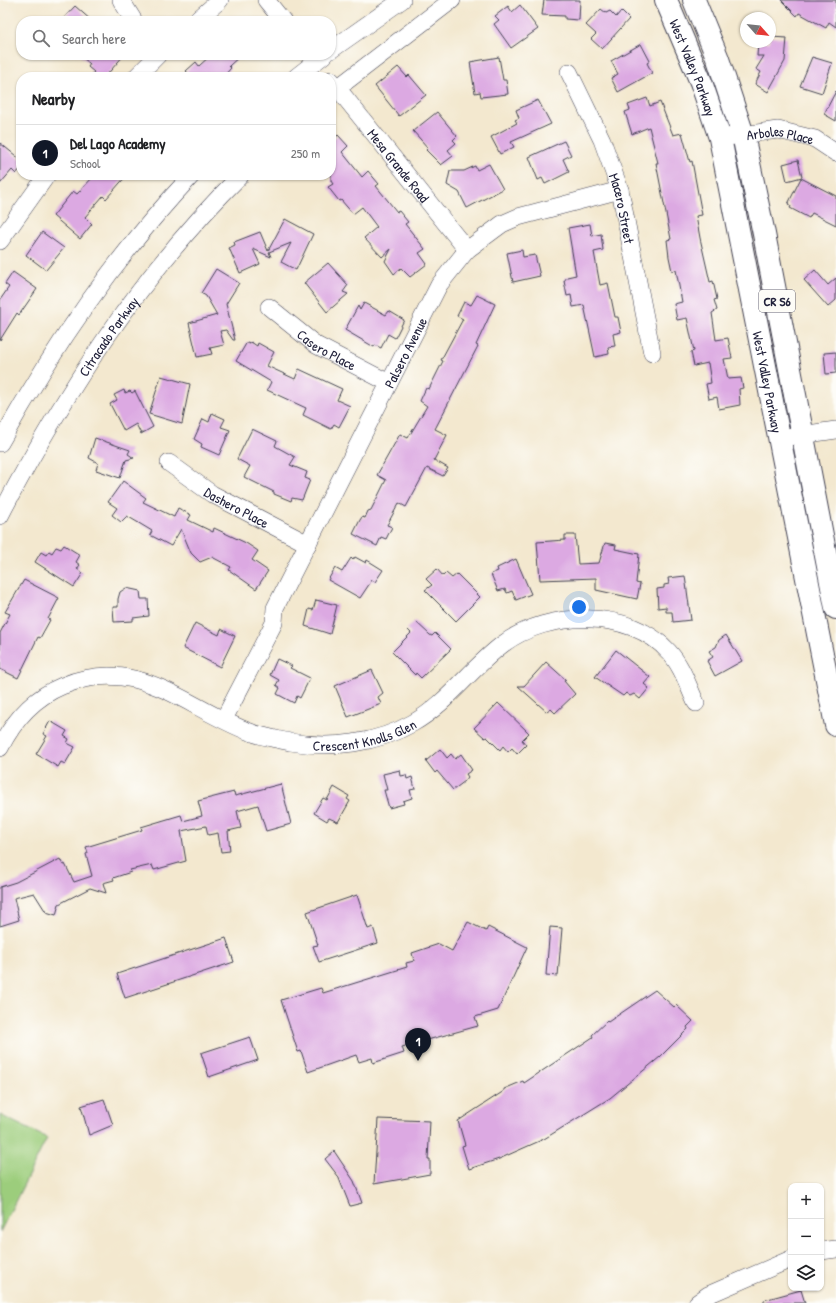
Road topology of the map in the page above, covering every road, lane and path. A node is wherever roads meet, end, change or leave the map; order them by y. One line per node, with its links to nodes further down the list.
1 (121, 0): 8 (street)
2 (220, 0): 9 (street)
3 (266, 0): 10 (street)
4 (402, 0): 11 (street)
5 (452, 0): 19 (street)
6 (666, 0): 22 (main road, West Valley Parkway / CR S6)
7 (694, 0): 21 (main road, West Valley Parkway / CR S6)
8 (131, 16)
9 (202, 16)
10 (279, 16)
11 (336, 46)
12 (153, 60): 15 (street)
13 (314, 60): 16 (street)
14 (319, 60): 17 (street, Mesa Grande Road)
15 (141, 72)
16 (301, 72)
17 (325, 72)
18 (569, 72): 27 (street, Macero Street)
19 (336, 81)
20 (336, 89): 29 (street, Mesa Grande Road)
21 (743, 135): 22 (street, Arboles Place); 23 (street, Arboles Place); 34 (main road, West Valley Parkway / CR S6)
22 (720, 138): 35 (main road, West Valley Parkway / CR S6)
23 (836, 153)
24 (43, 180): 28 (street)
25 (188, 180): 36 (street)
26 (236, 180): 38 (street, Citracado Parkway)
27 (620, 190): 29 (street, Palsero Avenue); 31 (street, Macero Street)
28 (0, 241)
29 (467, 250): 32 (street, Palsero Avenue)
30 (269, 307): 32 (street, Casero Place)
31 (652, 353)
32 (390, 384): 39 (street, Palsero Avenue)
33 (836, 430): 34 (street)
34 (802, 435): 35 (street); 40 (main road, West Valley Parkway / CR S6)
35 (780, 438): 43 (main road, West Valley Parkway / CR S6)
36 (0, 443)
37 (169, 463): 39 (street, Dashero Place)
38 (0, 516)
39 (308, 544): 42 (street, Palsero Avenue)
40 (836, 608)
41 (696, 703): 42 (street, Crescent Knolls Glen)
42 (224, 720): 44 (street, Crescent Knolls Glen)
43 (836, 725)
44 (0, 748)
45 (836, 1249): 46 (street)
46 (824, 1251)
47 (788, 1260): 48 (street)
48 (697, 1303)

